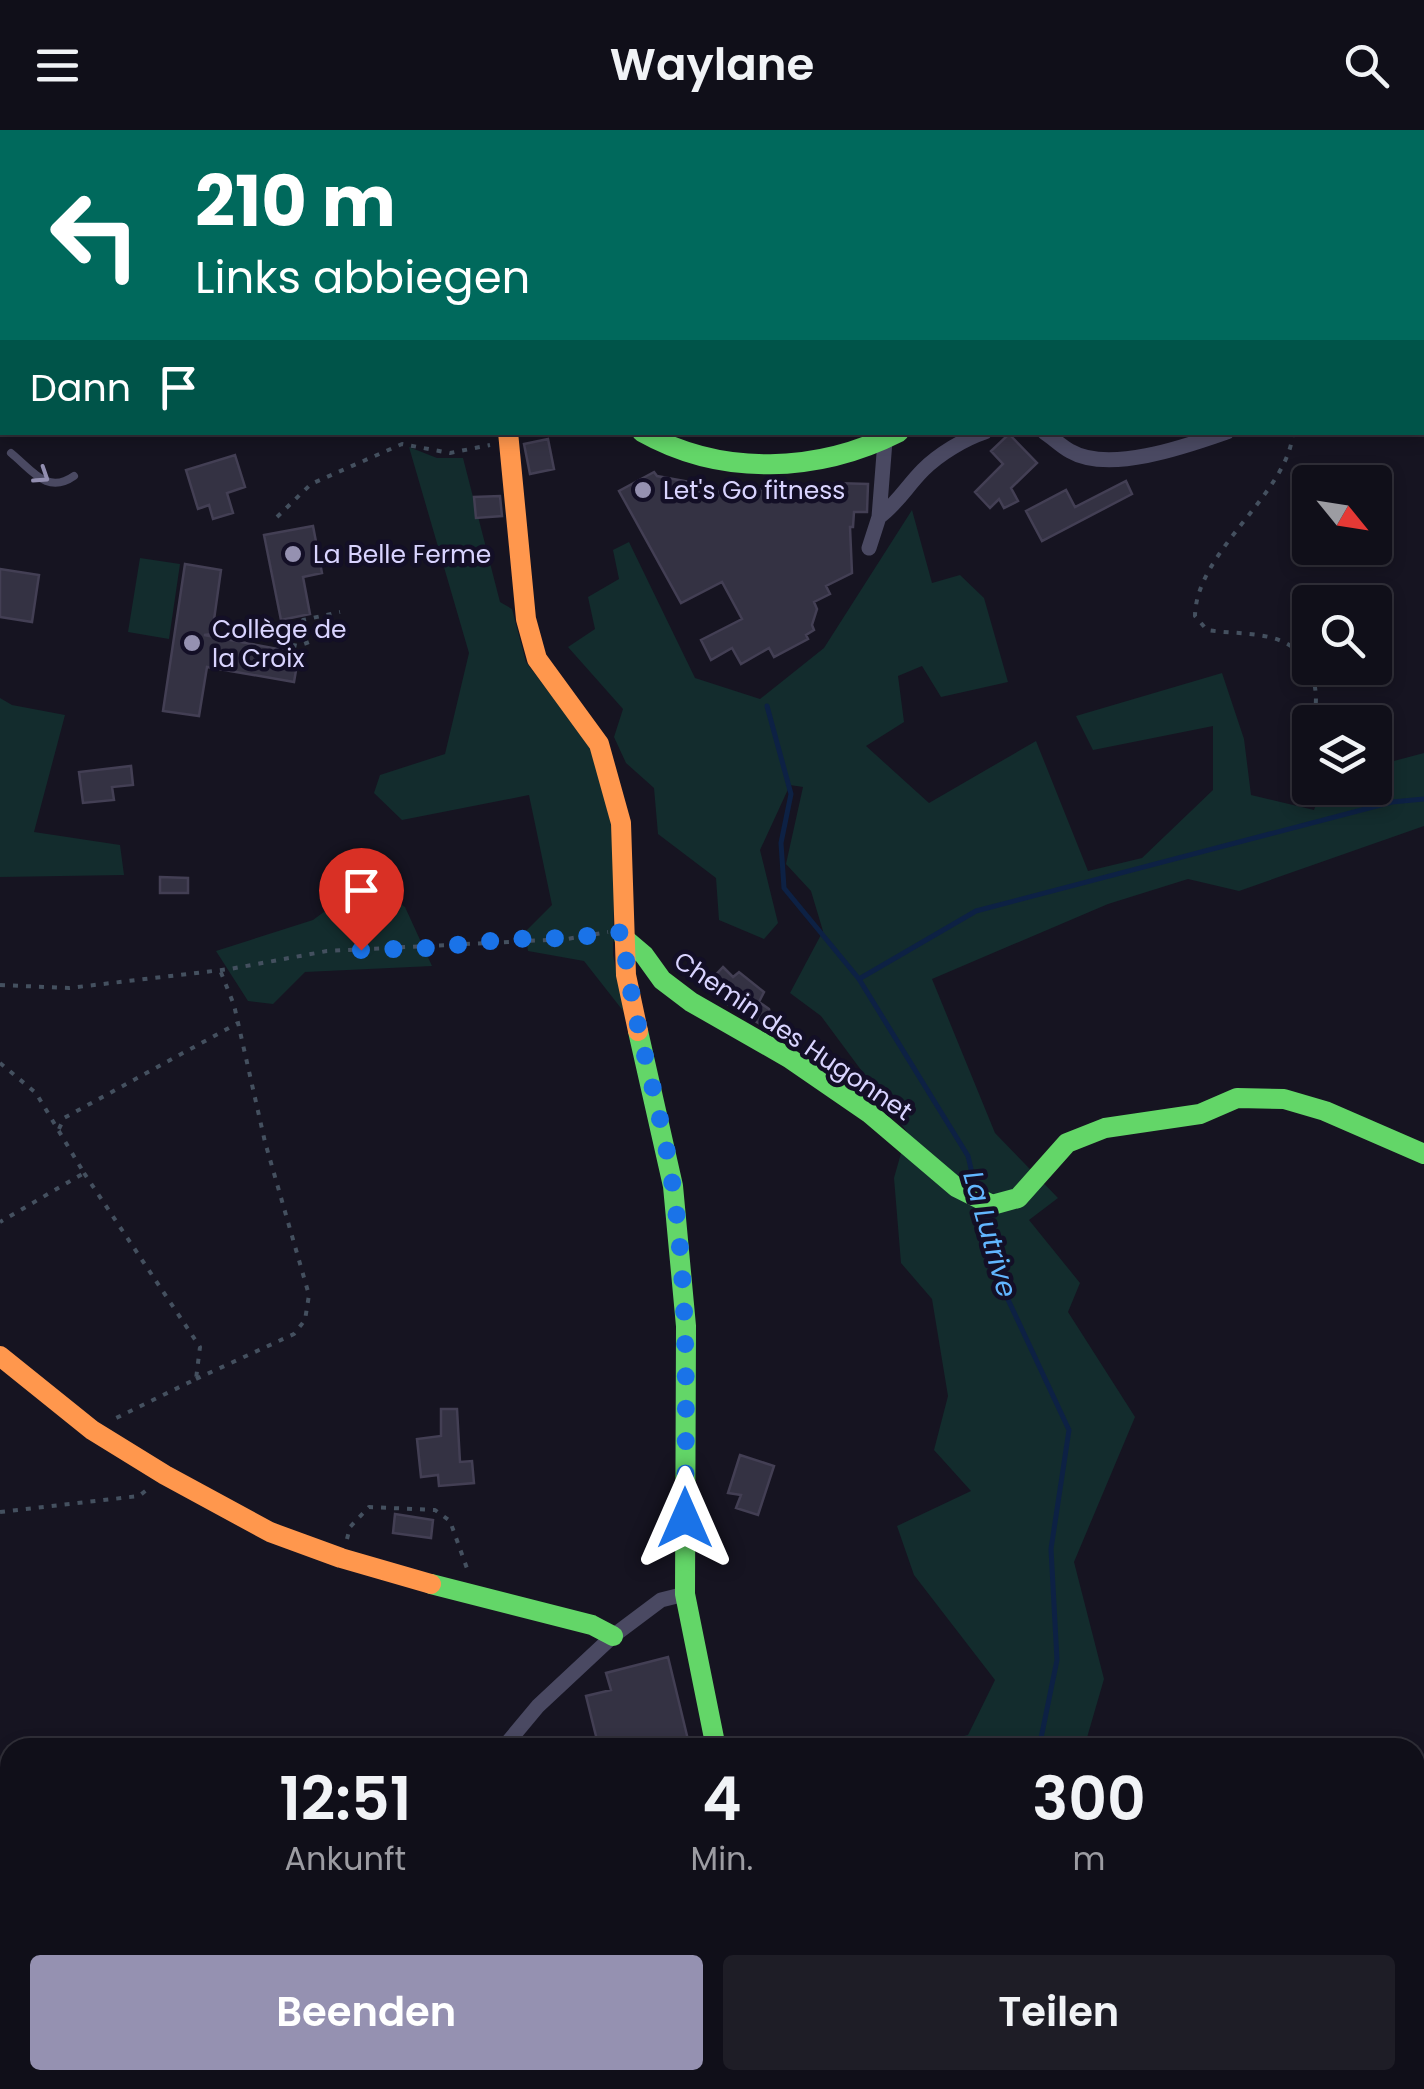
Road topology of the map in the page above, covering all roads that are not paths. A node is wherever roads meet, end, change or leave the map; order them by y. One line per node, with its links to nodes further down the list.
1 (649, 435): 5 (street)
2 (979, 435): 9 (street)
3 (1048, 435): 4 (street)
4 (1218, 435)
5 (892, 436): 9 (street)
6 (504, 438): 11 (street)
7 (10, 453): 8 (lane, one-way to 8)
8 (74, 476)
9 (878, 516): 10 (street)
10 (869, 548)
11 (623, 935): 12 (street, Chemin des Hugonnet); 14 (street)
12 (1424, 1154)
13 (0, 1356): 15 (street)
14 (685, 1594): 15 (street); 17 (street)
15 (613, 1636): 16 (street)
16 (511, 1738)
17 (714, 1738)

